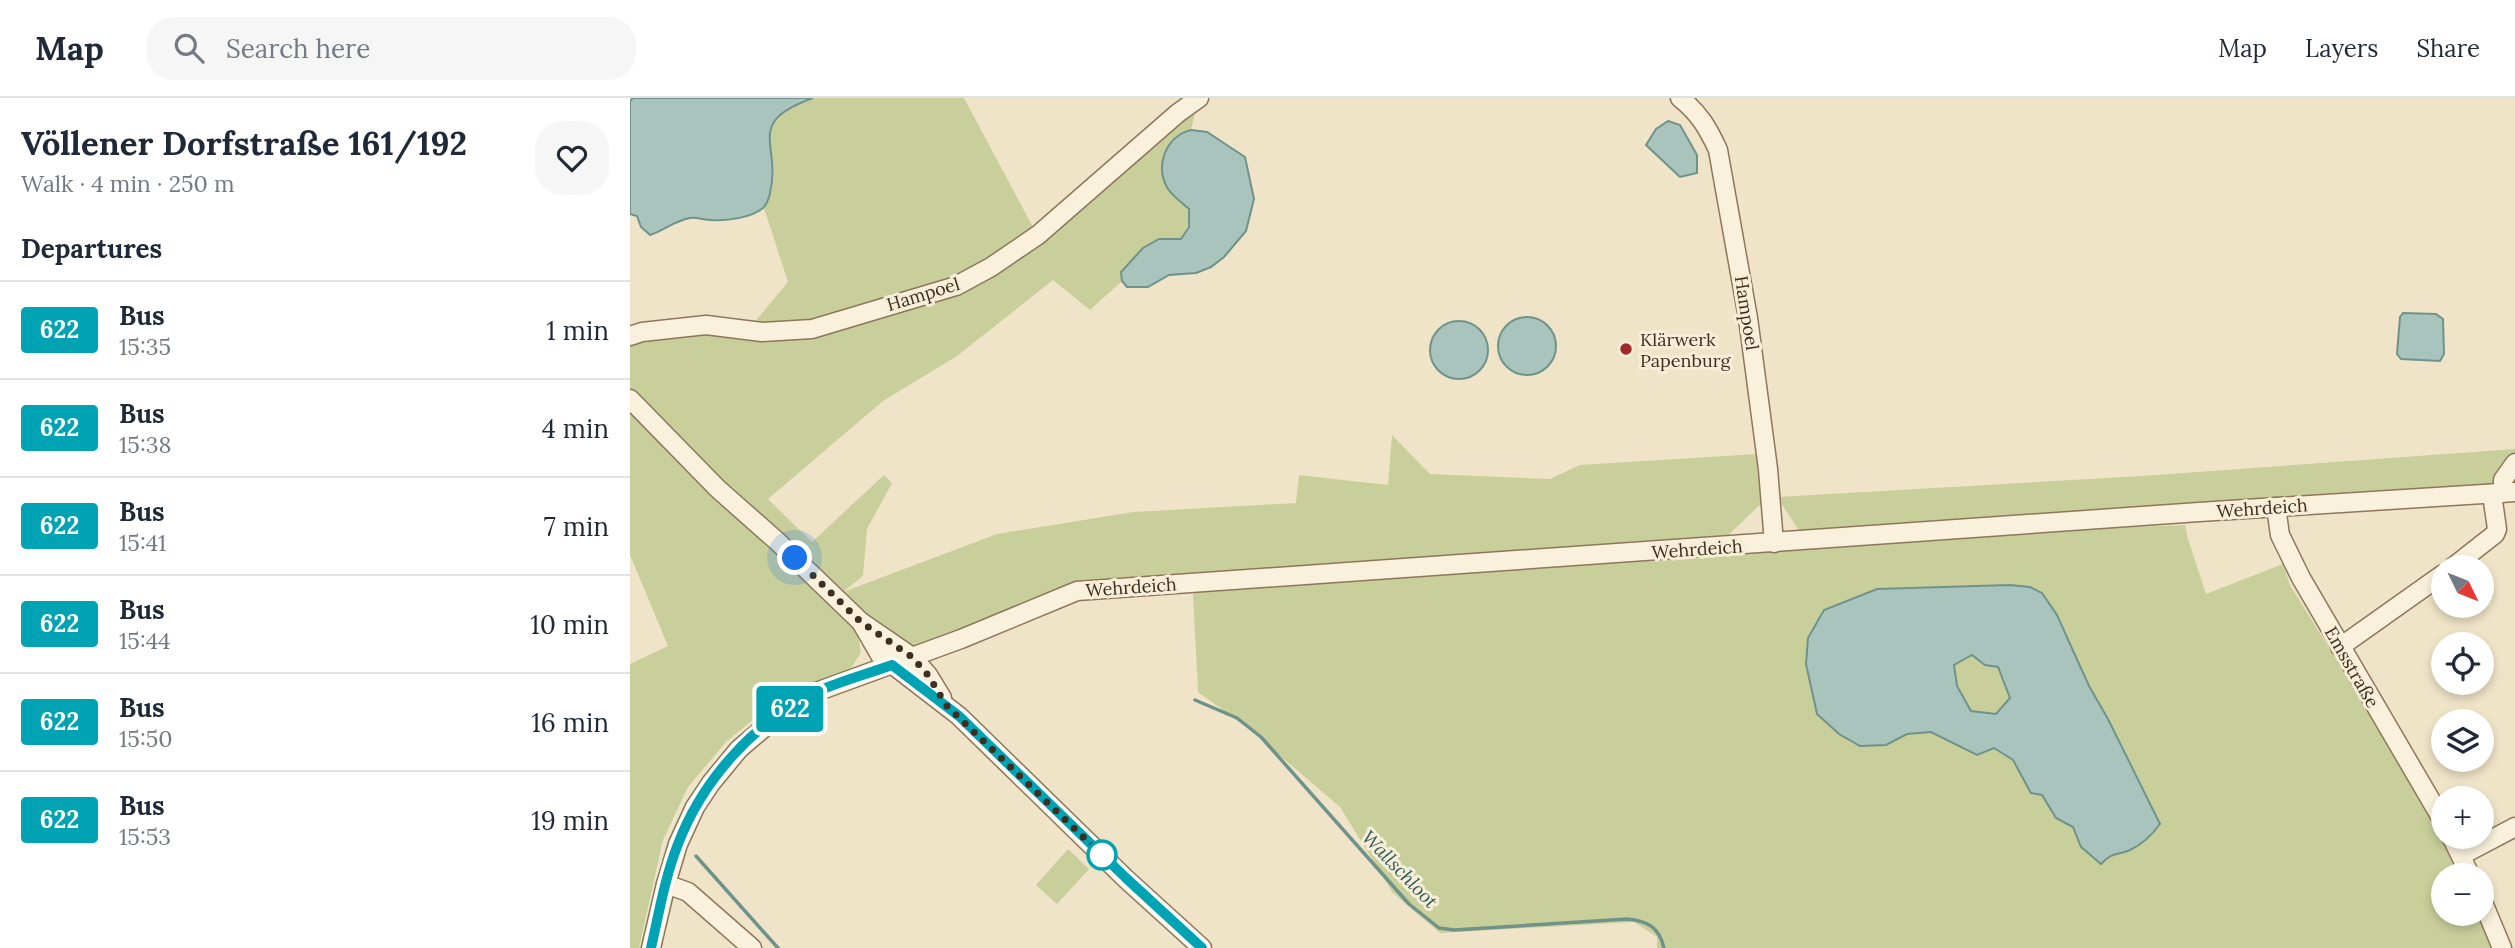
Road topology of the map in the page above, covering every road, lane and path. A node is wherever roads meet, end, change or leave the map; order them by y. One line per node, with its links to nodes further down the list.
1 (1199, 98): 3 (street, Hampoel)
2 (1680, 98): 8 (street, Hampoel)
3 (630, 336)
4 (630, 399): 11 (street)
5 (2515, 463): 6 (street)
6 (2503, 493): 7 (street, Wehrdeich); 9 (street)
7 (2276, 507): 8 (street, Wehrdeich); 12 (street, Emsstraße)
8 (1774, 543): 13 (street, Wehrdeich)
9 (2468, 555)
10 (2431, 583): 12 (street)
11 (861, 622): 13 (street); 14 (street)
12 (2340, 647): 16 (street, Emsstraße)
13 (912, 657): 14 (street, Wehrdeich); 15 (street)
14 (892, 665): 15 (street); 21 (street, Wehrdeich)
15 (946, 705): 25 (street)
16 (2431, 801)
17 (2515, 827): 19 (street)
18 (2459, 849): 19 (street)
19 (2462, 855): 20 (street)
20 (2465, 863)
21 (666, 884): 23 (street); 24 (street, Wehrdeich)
22 (2493, 926): 26 (street)
23 (740, 944)
24 (651, 948)
25 (1202, 948)
26 (2502, 948)

